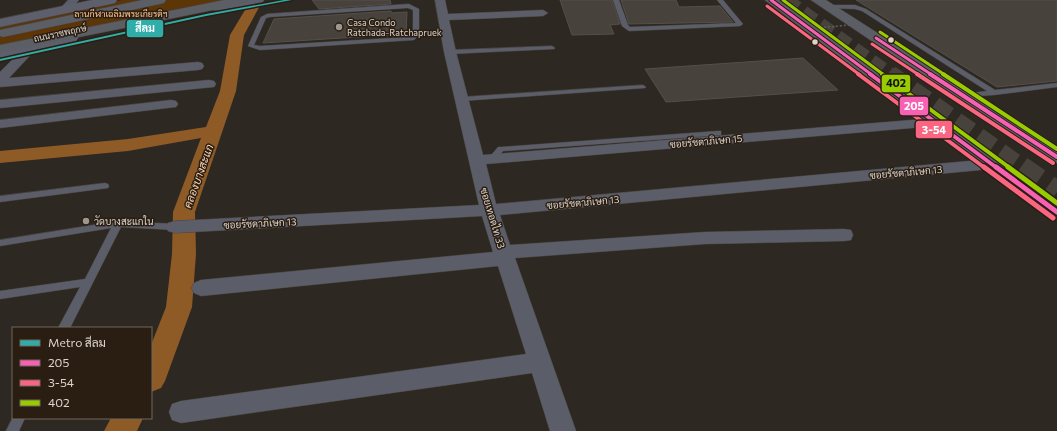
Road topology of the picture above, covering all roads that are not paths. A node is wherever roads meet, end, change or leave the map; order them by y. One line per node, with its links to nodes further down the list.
1 (112, 0): 10 (main road)
2 (136, 0): 15 (main road)
3 (160, 0): 15 (main road, ถนนราชพฤกษ์)
4 (214, 0): 16 (main road, ถนนราชพฤกษ์)
5 (616, 0): 6 (lane)
6 (720, 0)
7 (771, 0): 33 (main road)
8 (250, 1): 17 (main road, ถนนราชพฤกษ์); 19 (main road)
9 (823, 3): 28 (lane); 29 (main road)
10 (69, 5): 14 (main road)
11 (336, 8): 11 (lane)
12 (442, 8): 13 (street); 20 (street, ซอยเทอดไท 33)
13 (543, 13)
14 (0, 23)
15 (0, 33)
16 (0, 45)
17 (32, 47): 21 (main road, ถนนราชพฤกษ์); 23 (street)
18 (552, 48): 20 (lane)
19 (0, 49)
20 (450, 52): 30 (street, ซอยเทอดไท 33)
21 (0, 54)
22 (198, 66): 24 (street)
23 (0, 80)
24 (0, 83)
25 (209, 84): 31 (street)
26 (1057, 85): 28 (lane)
27 (643, 87): 30 (lane)
28 (994, 93): 29 (lane)
29 (964, 96): 36 (main road)
30 (462, 99): 37 (street, ซอยเทอดไท 33)
31 (0, 104)
32 (171, 104): 34 (street)
33 (936, 122): 37 (street, ซอยรัชดาภิเษก 15); 38 (main road)
34 (0, 124)
35 (718, 132): 37 (lane)
36 (1057, 156)
37 (484, 159): 41 (street, ซอยเทอดไท 33)
38 (991, 164): 41 (street, ซอยรัชดาภิเษก 13); 42 (main road)
39 (105, 186): 40 (lane)
40 (0, 199)
41 (490, 210): 44 (street, ซอยรัชดาภิเษก 13); 47 (street, ซอยเทอดไท 33)
42 (1057, 212)
43 (118, 224): 44 (lane); 46 (lane); 48 (lane)
44 (175, 227)
45 (844, 235): 47 (street)
46 (0, 243)
47 (504, 255): 49 (street); 52 (street, ซอยเทอดไท 33)
48 (88, 282): 50 (lane); 51 (lane)
49 (201, 288)
50 (0, 295)
51 (65, 327)
52 (540, 362): 53 (street); 56 (street, ซอยเทอดไท 33)
53 (181, 412)
54 (18, 419): 55 (lane)
55 (12, 431)
56 (563, 431)

